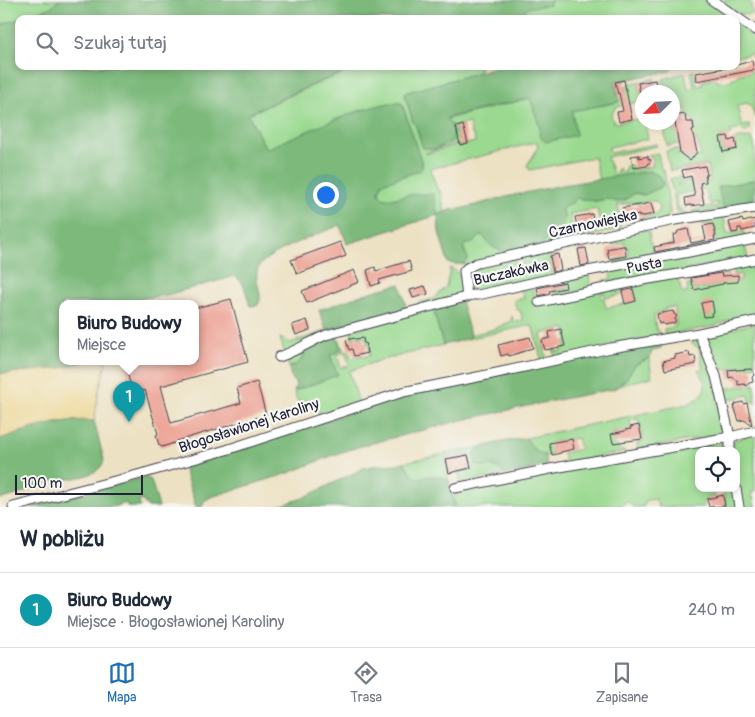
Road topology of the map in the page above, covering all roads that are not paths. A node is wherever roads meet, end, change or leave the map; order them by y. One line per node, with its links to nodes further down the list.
1 (712, 0): 2 (street)
2 (734, 15)
3 (754, 18): 5 (street)
4 (740, 19): 5 (street)
5 (744, 22): 6 (street)
6 (755, 30)
7 (755, 208): 10 (street, Czarnowiejska)
8 (755, 239): 10 (street, Buczakówka)
9 (755, 259): 11 (street, Pusta)
10 (467, 296): 14 (street, Buczakówka)
11 (539, 302)
12 (755, 321): 13 (street, Błogosławionej Karoliny)
13 (699, 333): 16 (street); 20 (street, Błogosławionej Karoliny)
14 (279, 357)
15 (755, 432): 16 (street)
16 (730, 437): 17 (street); 18 (street)
17 (730, 447)
18 (455, 488)
19 (737, 492): 21 (street)
20 (13, 507)
21 (739, 507)

